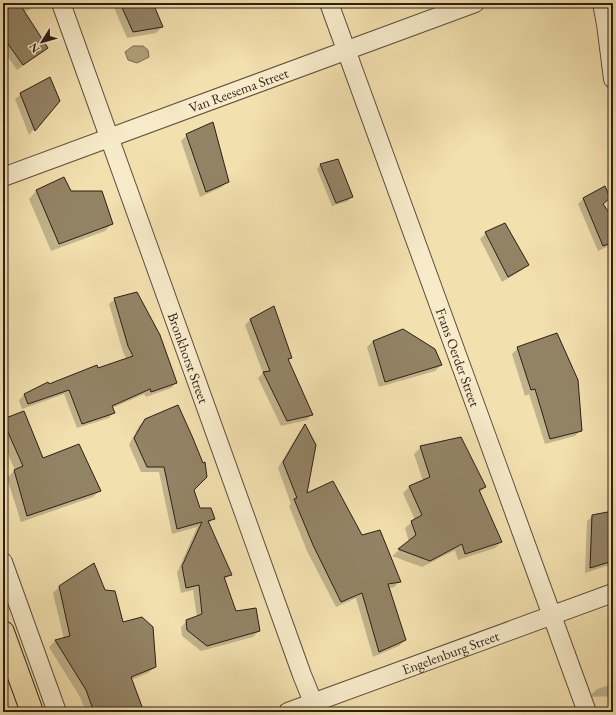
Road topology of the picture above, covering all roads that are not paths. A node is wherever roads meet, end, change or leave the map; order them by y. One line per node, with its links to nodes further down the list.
1 (61, 3): 7 (street, Bronkhorst Street)
2 (329, 3): 5 (street, Frans Oerder Street)
3 (475, 3): 5 (street, Van Reesema Street)
4 (602, 3): 6 (street)
5 (346, 50): 7 (street, Van Reesema Street); 11 (street, Frans Oerder Street)
6 (613, 79)
7 (110, 138): 8 (street, Van Reesema Street); 13 (street, Bronkhorst Street)
8 (3, 178)
9 (3, 562): 15 (street)
10 (613, 593): 11 (street, Engelenburg Street)
11 (553, 615): 13 (street, Engelenburg Street); 17 (street, Frans Oerder Street)
12 (3, 632): 14 (main road)
13 (315, 707): 16 (street, Engelenburg Street)
14 (32, 712)
15 (57, 712)
16 (288, 712)
17 (588, 712)

